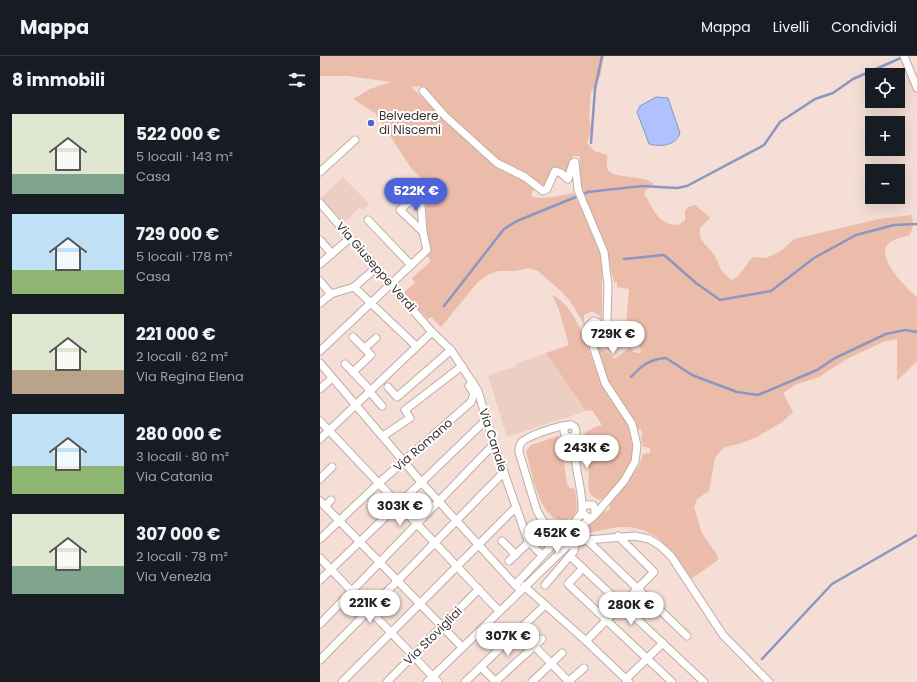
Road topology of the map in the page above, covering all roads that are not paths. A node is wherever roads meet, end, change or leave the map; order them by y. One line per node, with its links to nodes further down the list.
1 (904, 56): 2 (street)
2 (917, 88)
3 (423, 91): 55 (street)
4 (355, 140): 5 (street)
5 (320, 172)
6 (322, 208): 9 (street, Via Giuseppe Verdi)
7 (368, 220): 13 (street)
8 (423, 232): 8 (street); 13 (street)
9 (350, 238): 11 (street); 14 (street, Via Giuseppe Verdi)
10 (320, 240): 11 (street)
11 (332, 254): 12 (street)
12 (320, 264)
13 (411, 265): 16 (street)
14 (376, 268): 16 (street, Via Giuseppe Verdi); 17 (street)
15 (320, 281): 18 (street)
16 (391, 285): 20 (street); 21 (street, Via Giuseppe Verdi)
17 (354, 287): 18 (street); 20 (street)
18 (331, 294): 19 (street)
19 (320, 303)
20 (371, 303): 24 (street); 27 (street)
21 (432, 332): 24 (street); 26 (street, Via Canale)
22 (354, 337): 25 (street)
23 (376, 338): 25 (street)
24 (416, 346): 36 (street)
25 (365, 348): 31 (street)
26 (451, 350): 30 (street, Via Canale); 34 (street)
27 (320, 351)
28 (320, 363): 32 (street)
29 (346, 364): 31 (street)
30 (462, 366): 33 (street, Via Canale); 44 (street)
31 (354, 372): 36 (street)
32 (332, 378): 35 (street); 37 (street)
33 (472, 381): 39 (street, Via Canale); 47 (street, Via Romano)
34 (388, 387)
35 (320, 389)
36 (369, 390): 37 (street); 38 (street)
37 (355, 404): 41 (street); 44 (street)
38 (382, 406)
39 (486, 420): 46 (street, Via Canale); 52 (street)
40 (320, 421): 41 (street)
41 (329, 431): 45 (street); 51 (street)
42 (548, 431): 43 (street); 43 (street); 63 (street)
43 (570, 434): 53 (street)
44 (383, 436): 47 (street)
45 (320, 439)
46 (494, 444): 49 (street, Via Canale); 56 (street)
47 (404, 461): 51 (street, Via Romano); 52 (street)
48 (332, 467): 50 (street)
49 (504, 472): 60 (street, Via Canale); 65 (street)
50 (320, 479)
51 (379, 483): 58 (street); 64 (street, Via Romano)
52 (422, 483): 56 (street); 58 (street)
53 (582, 495): 59 (street); 61 (street)
54 (331, 500): 57 (street)
55 (607, 500): 59 (street); 62 (street)
56 (438, 501): 65 (street); 66 (street)
57 (322, 504): 64 (street)
58 (397, 504): 66 (street); 72 (street)
59 (591, 505): 61 (street); 62 (street)
60 (516, 507): 74 (street, Via Canale); 77 (street)
61 (582, 511): 62 (street); 67 (street)
62 (592, 516): 69 (street)
63 (541, 517): 67 (street); 69 (street)
64 (340, 521): 70 (street, Via Romano); 72 (street)
65 (457, 521): 76 (street); 77 (street)
66 (416, 524): 76 (street); 83 (street)
67 (556, 527): 69 (street); 69 (street)
68 (618, 536): 71 (street); 91 (street); 127 (street)
69 (555, 537): 79 (street)
70 (320, 539)
71 (587, 540): 75 (street); 91 (street)
72 (360, 541): 83 (street); 86 (street)
73 (502, 541): 78 (street)
74 (529, 542): 78 (street); 79 (street, Via Canale)
75 (575, 542): 80 (street); 90 (street)
76 (435, 543): 84 (street); 88 (street)
77 (478, 545): 84 (street); 90 (street)
78 (516, 555): 82 (street)
79 (542, 555): 90 (street)
80 (570, 556): 85 (street); 89 (street)
81 (320, 558): 86 (street)
82 (510, 561)
83 (379, 563): 88 (street); 93 (street)
84 (457, 566): 92 (street); 94 (street)
85 (583, 568): 96 (street); 99 (street)
86 (331, 570): 87 (street); 93 (street)
87 (320, 580)
88 (397, 581): 94 (street); 97 (street)
89 (545, 585)
90 (520, 587): 95 (street); 98 (street)
91 (638, 588): 96 (street); 104 (street)
92 (479, 590): 98 (street); 101 (street, Via Stovigliai)
93 (352, 592): 97 (street); 100 (street)
94 (419, 604): 101 (street); 103 (street)
95 (545, 605): 102 (street); 106 (street)
96 (622, 605): 99 (street); 107 (street)
97 (369, 610): 103 (street); 113 (street)
98 (499, 611): 109 (street)
99 (607, 620): 106 (street); 112 (street)
100 (320, 624)
101 (442, 627): 109 (street); 111 (street, Via Stovigliai)
102 (519, 630): 108 (street); 115 (street)
103 (391, 632): 111 (street); 119 (street)
104 (687, 636)
105 (542, 639): 108 (street)
106 (586, 641): 118 (street)
107 (663, 643): 112 (street); 126 (street)
108 (534, 646): 114 (street); 122 (street)
109 (462, 647): 117 (street)
110 (562, 653): 114 (street)
111 (413, 656): 117 (street); 120 (street, Via Stovigliai)
112 (648, 659): 118 (street); 125 (street)
113 (320, 660)
114 (551, 664): 123 (street); 124 (street)
115 (481, 667): 121 (street); 122 (street)
116 (584, 668): 124 (street)
117 (433, 680)
118 (628, 680)
119 (342, 682)
120 (387, 682)
121 (465, 682)
122 (496, 682)
123 (532, 682)
124 (568, 682)
125 (672, 682)
126 (704, 682)
127 (769, 682)

